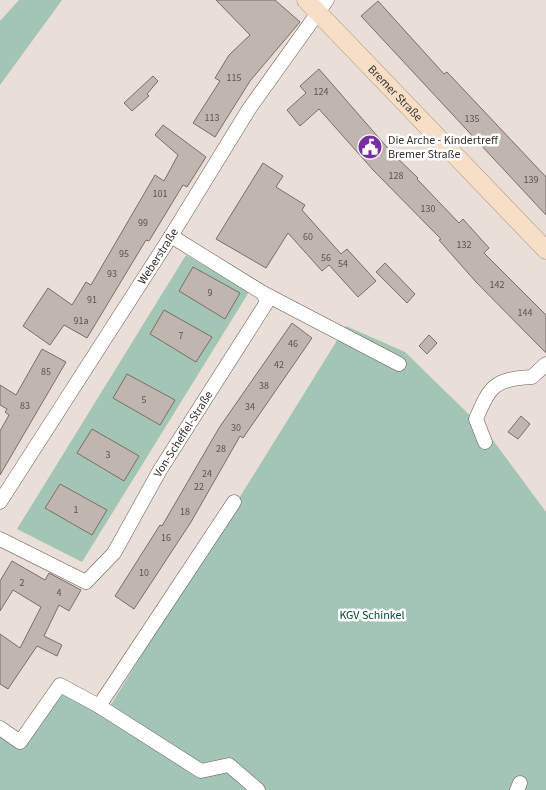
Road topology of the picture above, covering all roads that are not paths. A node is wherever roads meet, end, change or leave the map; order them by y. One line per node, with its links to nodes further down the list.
1 (317, 4): 2 (street, Weberstraße); 3 (main road, Bremer Straße)
2 (171, 236): 4 (street); 8 (street, Weberstraße)
3 (546, 250)
4 (262, 293): 5 (street); 10 (street, Von-Scheffel-Straße)
5 (399, 364)
6 (546, 364): 7 (street)
7 (486, 442)
8 (0, 502)
9 (234, 502): 11 (street)
10 (0, 539)
11 (99, 706): 12 (street); 13 (street)
12 (0, 728)
13 (258, 790)

